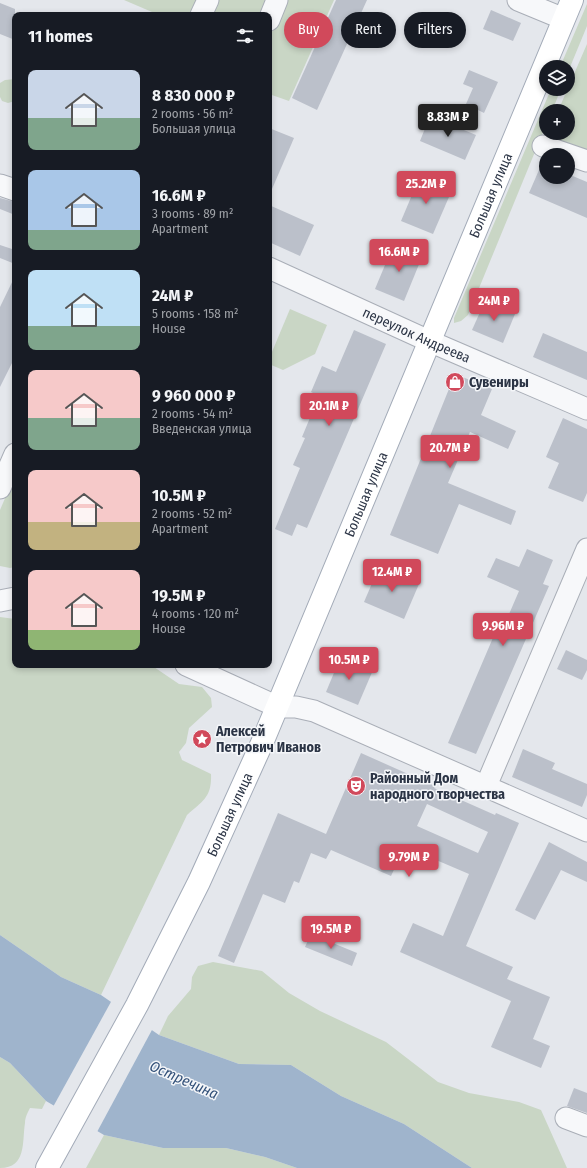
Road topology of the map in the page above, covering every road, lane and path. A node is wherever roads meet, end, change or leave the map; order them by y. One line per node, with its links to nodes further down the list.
1 (208, 0): 5 (street)
2 (277, 0): 6 (street)
3 (518, 0): 4 (street)
4 (568, 10): 12 (main road, Большая улица)
5 (202, 12)
6 (272, 12)
7 (542, 146): 8 (street)
8 (587, 162)
9 (0, 185): 10 (street)
10 (12, 189)
11 (272, 269): 12 (street, переулок Андреева)
12 (429, 341): 13 (street, переулок Андреева); 20 (main road, Большая улица)
13 (587, 409)
14 (12, 461): 15 (street)
15 (0, 488)
16 (587, 549): 21 (street)
17 (12, 599): 18 (street)
18 (0, 601)
19 (193, 668): 20 (street)
20 (278, 707): 21 (street); 25 (main road, Большая улица)
21 (486, 786): 22 (street)
22 (587, 831)
23 (566, 1118): 24 (street)
24 (587, 1126)
25 (47, 1168)

